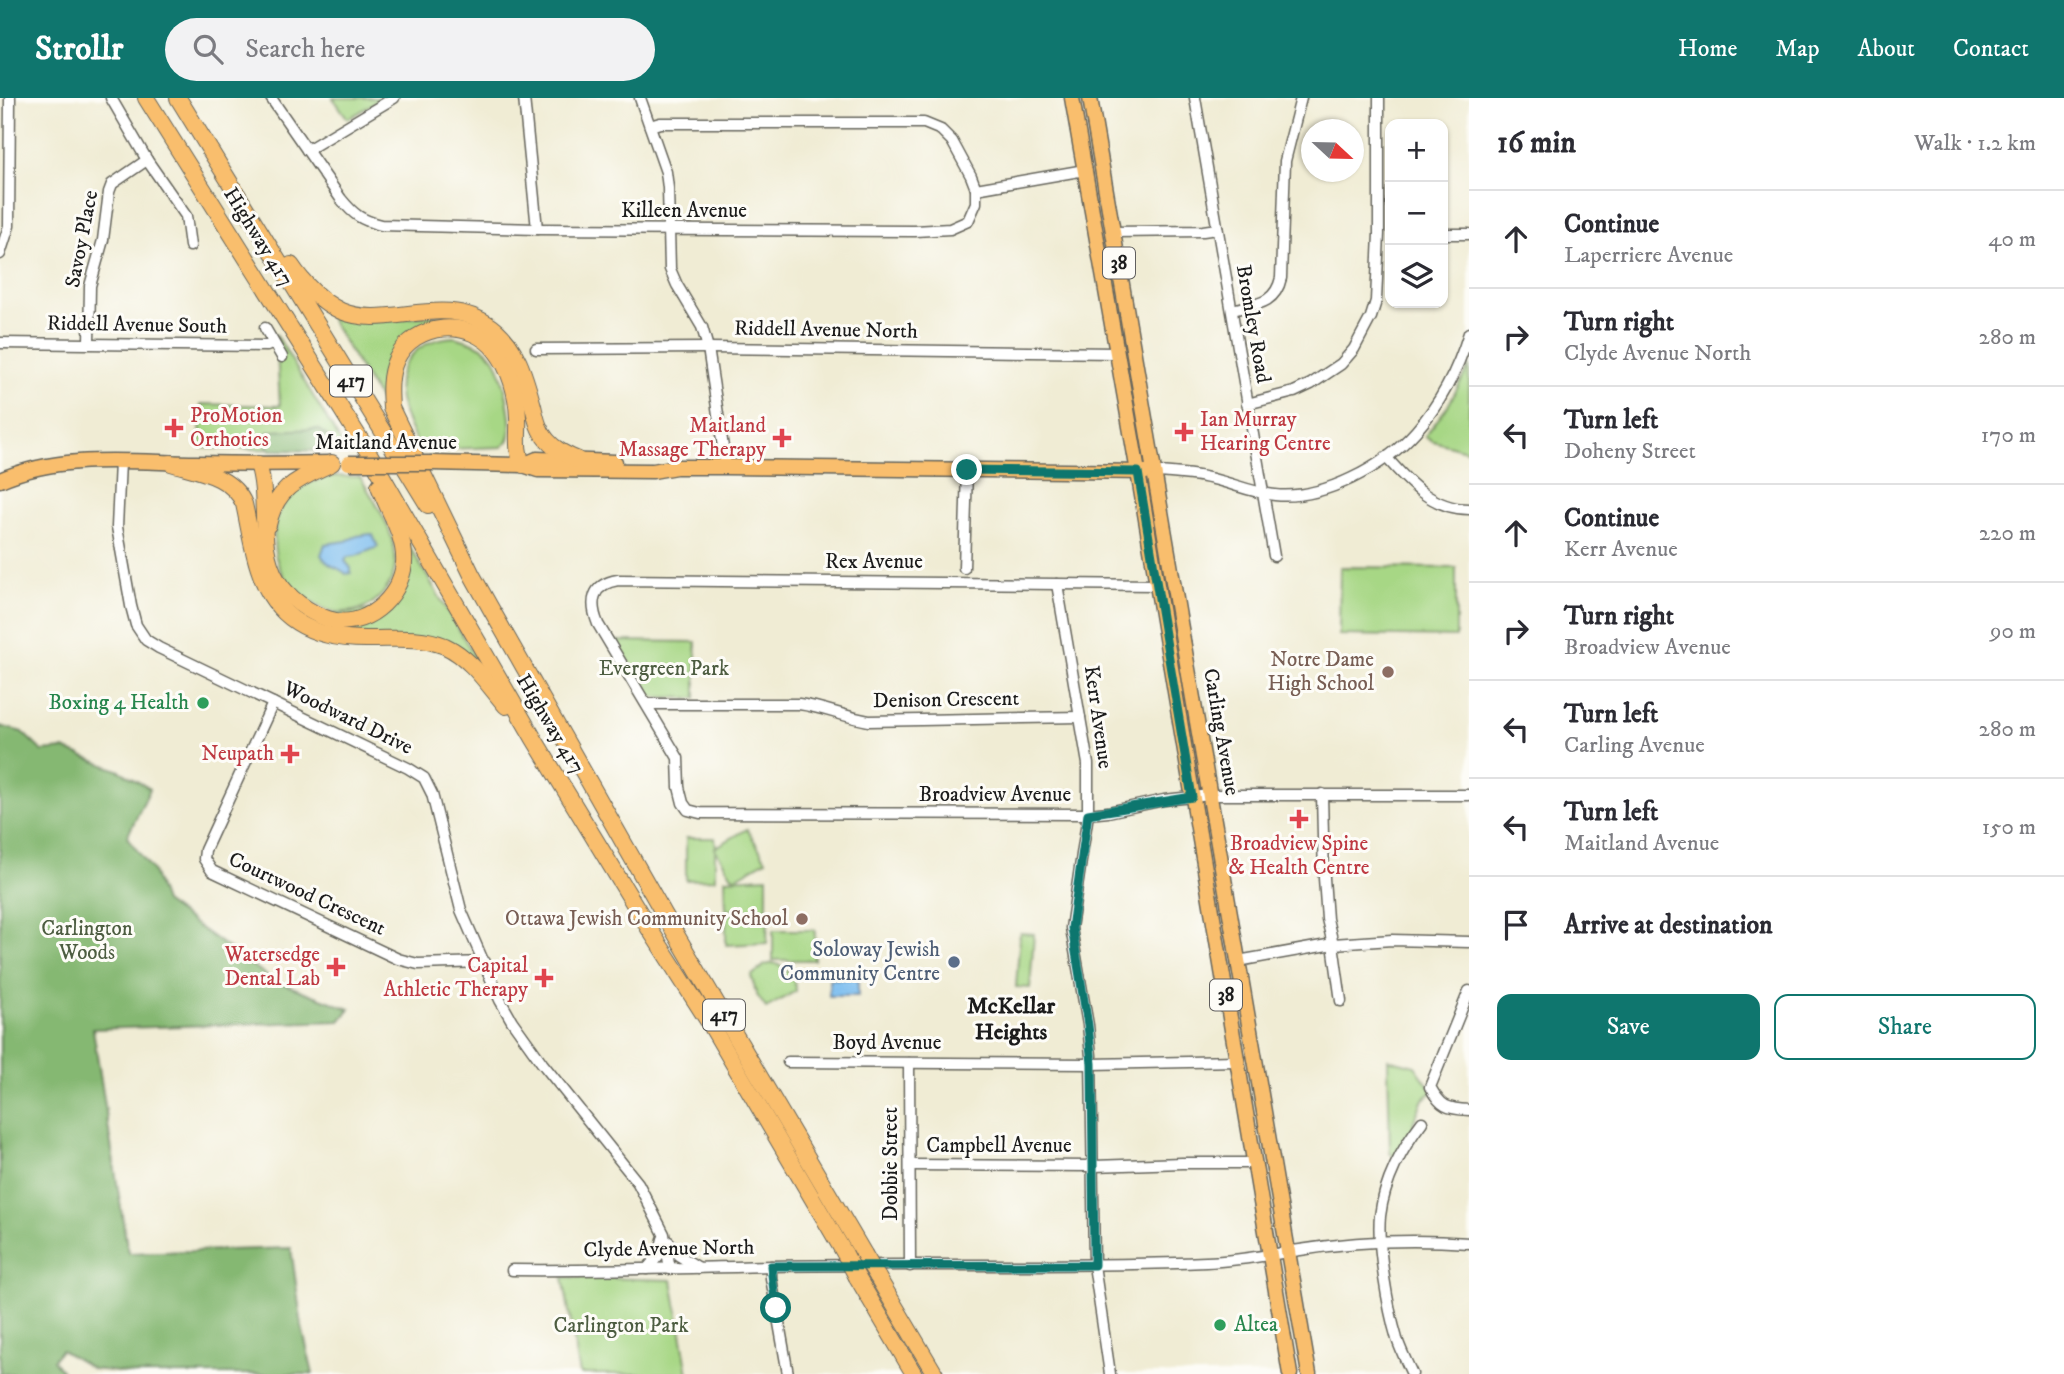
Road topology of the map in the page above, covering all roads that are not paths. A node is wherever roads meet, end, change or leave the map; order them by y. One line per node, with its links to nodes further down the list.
1 (10, 98): 28 (street)
2 (111, 98): 16 (street)
3 (146, 98): 41 (highway, Highway 417 / 417)
4 (178, 98): 18 (highway, 417)
5 (271, 98): 15 (street)
6 (394, 98): 15 (street)
7 (524, 98): 20 (street)
8 (640, 98): 14 (street)
9 (1072, 98): 17 (main road, Carling Avenue / 38)
10 (1090, 98): 23 (main road, Carling Avenue / 38)
11 (1195, 98): 21 (street, Bromley Road)
12 (1301, 98): 29 (street)
13 (1379, 98): 24 (street)
14 (650, 126): 19 (street); 22 (street)
15 (307, 150): 20 (street, Killeen Avenue)
16 (148, 160): 27 (street); 34 (street, Savoy Place)
17 (1085, 170): 19 (street); 37 (main road, Carling Avenue / 38)
18 (232, 188): 39 (highway); 60 (highway, 417)
19 (976, 189): 22 (street, Killeen Avenue)
20 (537, 229): 22 (street, Killeen Avenue)
21 (1217, 229): 23 (street); 29 (street, Bromley Road)
22 (669, 230): 35 (street)
23 (1113, 232): 53 (main road, Carling Avenue / 38)
24 (1384, 234): 40 (street)
25 (1448, 234): 26 (street)
26 (1469, 234)
27 (190, 246)
28 (0, 254)
29 (1232, 310): 40 (street, Bromley Road)
30 (265, 328): 33 (street)
31 (1469, 334): 42 (street)
32 (0, 343): 34 (street, Riddell Avenue South)
33 (273, 343): 34 (street, Riddell Avenue South); 38 (street)
34 (89, 344)
35 (708, 348): 36 (street, Riddell Avenue North); 37 (street, Riddell Avenue North); 50 (street)
36 (536, 349)
37 (1117, 353): 52 (main road, Carling Avenue / 38)
38 (282, 356)
39 (525, 377): 43 (highway); 48 (highway)
40 (1247, 404): 55 (street, Bromley Road)
41 (367, 450): 57 (highway); 66 (highway, Highway 417 / 417)
42 (1386, 457): 55 (street); 56 (street)
43 (578, 460): 48 (main road, Maitland Avenue); 49 (main road, Maitland Avenue)
44 (120, 462): 45 (main road, Maitland Avenue); 54 (main road, Maitland Avenue); 63 (street, Woodward Drive)
45 (171, 463): 47 (main road, Maitland Avenue); 57 (highway)
46 (332, 463): 47 (main road, Maitland Avenue); 48 (main road, Maitland Avenue, bridge); 57 (highway)
47 (258, 464): 57 (highway)
48 (523, 465): 49 (main road, Maitland Avenue); 60 (highway)
49 (676, 467): 50 (main road, Maitland Avenue)
50 (726, 467): 51 (main road, Maitland Avenue)
51 (967, 470): 52 (main road, Maitland Avenue); 59 (street)
52 (1138, 472): 53 (main road, Maitland Avenue); 62 (main road, Carling Avenue / 38)
53 (1155, 472): 55 (street); 68 (main road, Carling Avenue / 38)
54 (0, 480)
55 (1262, 493): 58 (street, Bromley Road)
56 (1469, 509)
57 (260, 548): 66 (highway)
58 (1274, 556)
59 (964, 568)
60 (472, 575): 101 (highway, 417, bridge)
61 (1057, 584): 62 (street, Rex Avenue); 64 (street, Rex Avenue); 65 (street, Kerr Avenue)
62 (1156, 585): 70 (main road, Carling Avenue / 38)
63 (274, 703): 75 (street, Woodward Drive); 75 (street, Courtwood Crescent)
64 (647, 704): 65 (street, Denison Crescent); 71 (street, Broadview Avenue)
65 (1080, 717): 71 (street, Kerr Avenue)
66 (534, 739): 100 (highway, Highway 417 / 417, bridge)
67 (1322, 794): 68 (street, Broadview Avenue); 69 (street, Broadview Avenue); 73 (street)
68 (1210, 795): 70 (street, Broadview Avenue); 74 (main road, Carling Avenue / 38)
69 (1469, 795)
70 (1192, 797): 71 (street, Broadview Avenue); 78 (main road, Carling Avenue / 38)
71 (1088, 814): 81 (street, Kerr Avenue)
72 (1469, 942): 73 (street)
73 (1333, 944): 74 (street); 77 (street)
74 (1238, 961): 90 (main road, Carling Avenue / 38)
75 (485, 962): 87 (street, Woodward Drive)
76 (1469, 991): 82 (street)
77 (1341, 1001)
78 (1237, 1061): 81 (street, Boyd Avenue); 84 (main road, Carling Avenue / 38)
79 (788, 1062): 80 (street, Boyd Avenue)
80 (909, 1063): 81 (street, Boyd Avenue); 85 (street, Dobbie Street)
81 (1092, 1064): 86 (street, Kerr Avenue)
82 (1469, 1110)
83 (1422, 1122): 88 (street)
84 (1255, 1163): 86 (street, Campbell Avenue); 91 (main road, Carling Avenue / 38)
85 (911, 1165): 86 (street, Campbell Avenue); 94 (street, Dobbie Street)
86 (1094, 1166): 92 (street, Kerr Avenue)
87 (664, 1234): 95 (street); 96 (street); 97 (street, Woodward Drive)
88 (1381, 1242): 89 (street, Clyde Avenue North); 90 (street, Clyde Avenue North); 105 (street)
89 (1469, 1242)
90 (1288, 1252): 91 (street, Clyde Avenue North); 104 (main road, Carling Avenue / 38)
91 (1270, 1255): 92 (street, Clyde Avenue North); 103 (main road, Carling Avenue / 38)
92 (1094, 1265): 94 (street, Clyde Avenue North); 102 (street, Kerr Avenue)
93 (771, 1266): 94 (street, Clyde Avenue North); 95 (street, Clyde Avenue North); 99 (street)
94 (910, 1266)
95 (700, 1268): 97 (street, Clyde Avenue North)
96 (647, 1269): 97 (street, Clyde Avenue North); 98 (street, Clyde Avenue North)
97 (670, 1269)
98 (512, 1270)
99 (788, 1374)
100 (914, 1374)
101 (935, 1374)
102 (1110, 1374)
103 (1290, 1374)
104 (1309, 1374)
105 (1412, 1374)

